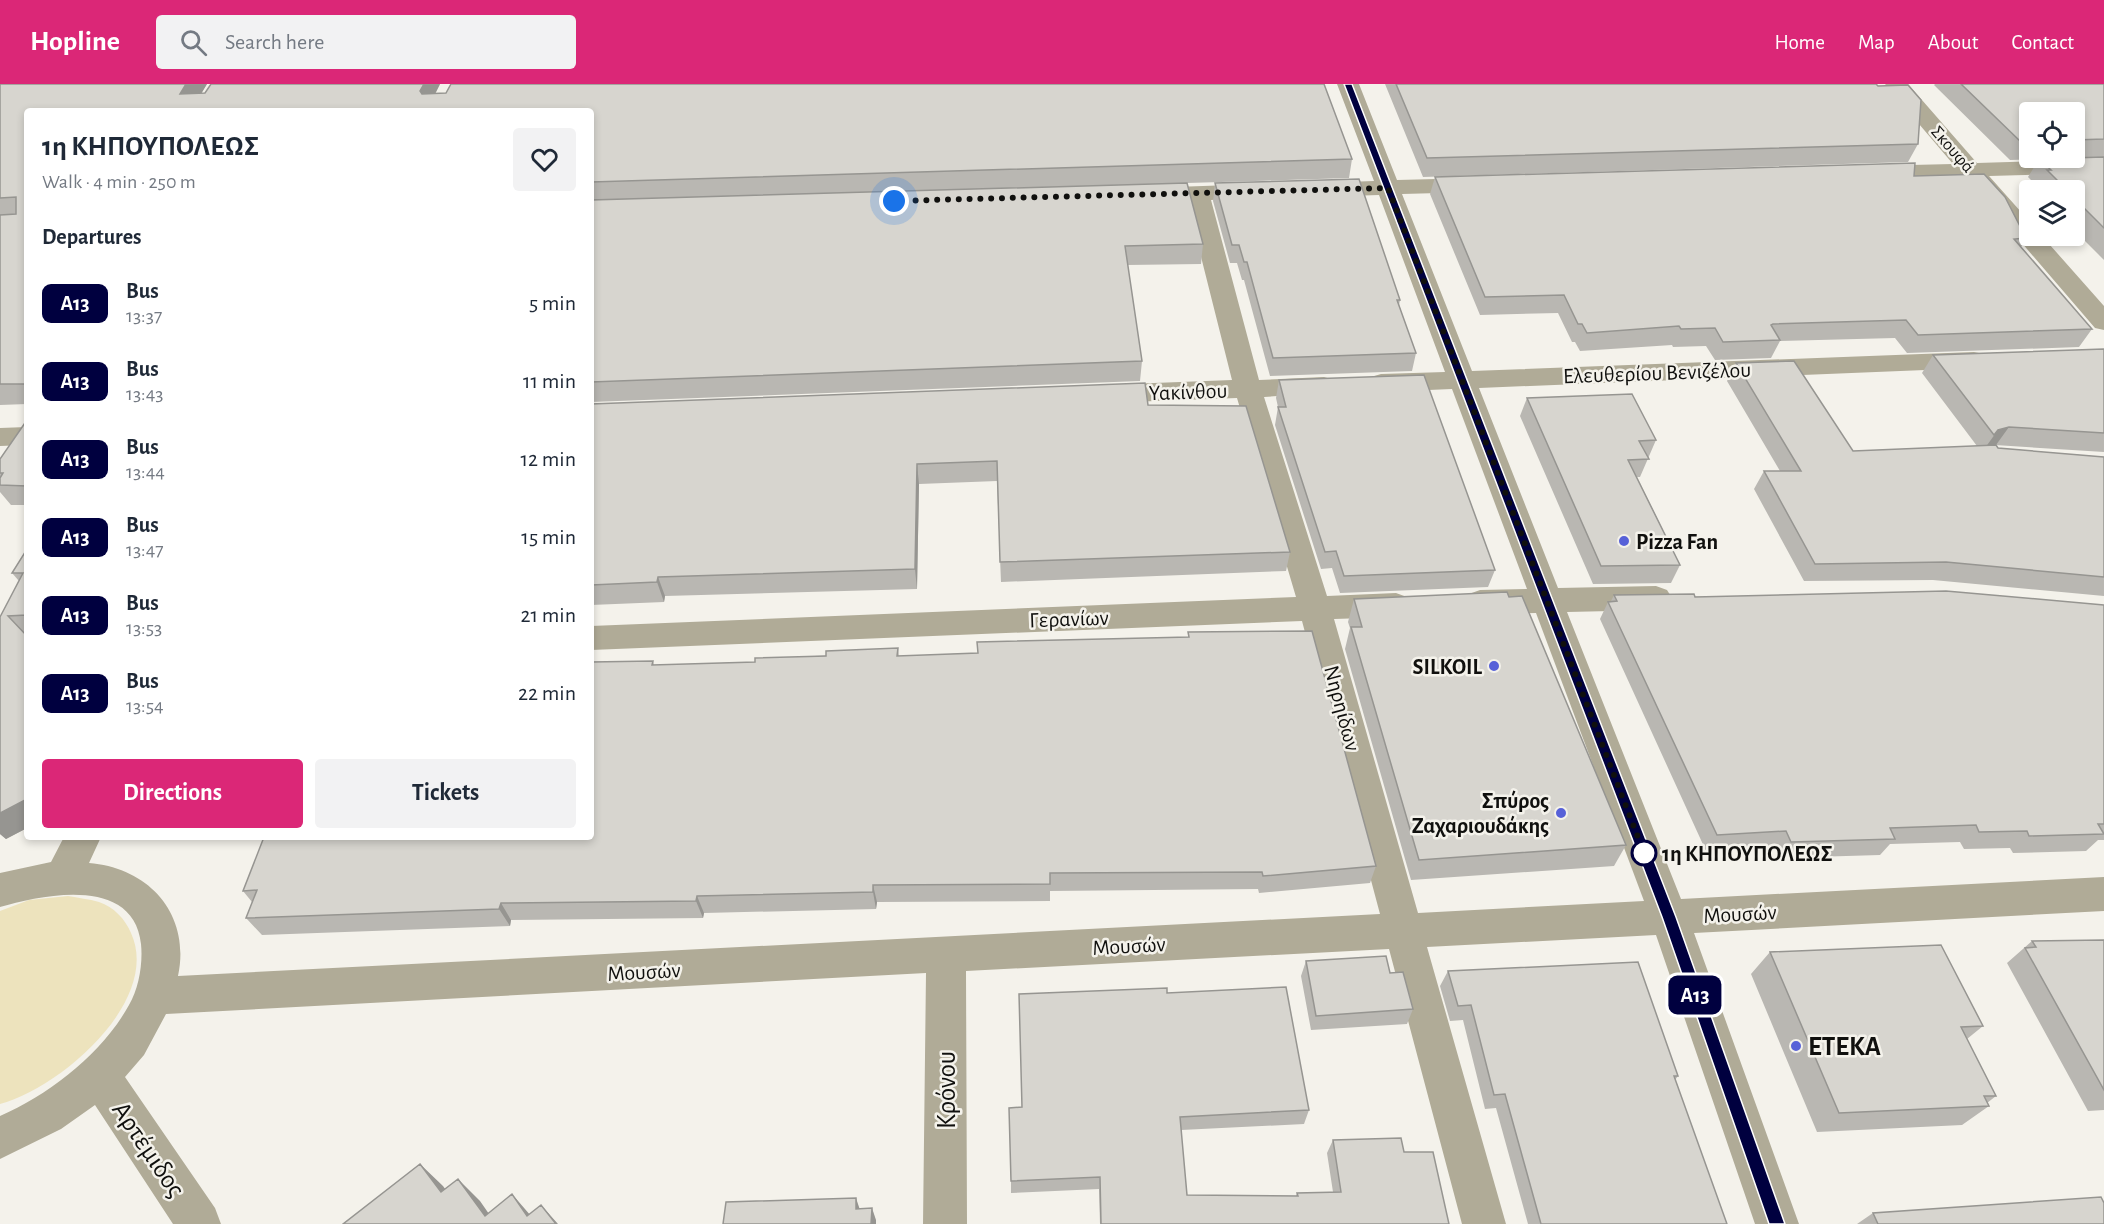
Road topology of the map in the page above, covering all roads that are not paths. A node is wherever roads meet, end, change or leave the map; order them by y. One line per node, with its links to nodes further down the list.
1 (1348, 84): 7 (street)
2 (1896, 84): 4 (street, Σκουφά)
3 (2104, 166): 4 (street)
4 (1971, 170): 5 (street); 10 (street, Σκουφά)
5 (1841, 174)
6 (1498, 184): 7 (street)
7 (1388, 188): 8 (street); 12 (street)
8 (1197, 193): 9 (street); 13 (street, Νηρηίδων)
9 (1126, 195)
10 (2104, 322)
11 (1998, 360): 12 (street, Ελευθερίου Βενιζέλου)
12 (1461, 380): 13 (street, Υακίνθου); 18 (street)
13 (1248, 389): 14 (street, Υακίνθου); 19 (street, Νηρηίδων)
14 (1081, 395)
15 (24, 436): 16 (street)
16 (0, 437)
17 (1688, 597): 18 (street, Γερανίων)
18 (1548, 599): 19 (street, Γερανίων); 25 (street)
19 (1315, 608): 20 (street, Γερανίων); 26 (street, Νηρηίδων)
20 (594, 638)
21 (82, 840): 22 (street)
22 (64, 875): 23 (street); 28 (street)
23 (0, 890)
24 (2104, 894): 25 (street, Μουσών)
25 (1669, 917): 26 (street, Μουσών); 34 (street)
26 (1405, 931): 27 (street, Μουσών); 33 (street, Νηρηίδων)
27 (946, 955): 28 (street, Μουσών); 32 (street, Κρόνου)
28 (154, 996): 29 (street)
29 (99, 1074): 30 (street); 31 (street, Αρτέμιδος)
30 (0, 1138)
31 (199, 1224)
32 (945, 1224)
33 (1484, 1224)
34 (1777, 1224)

